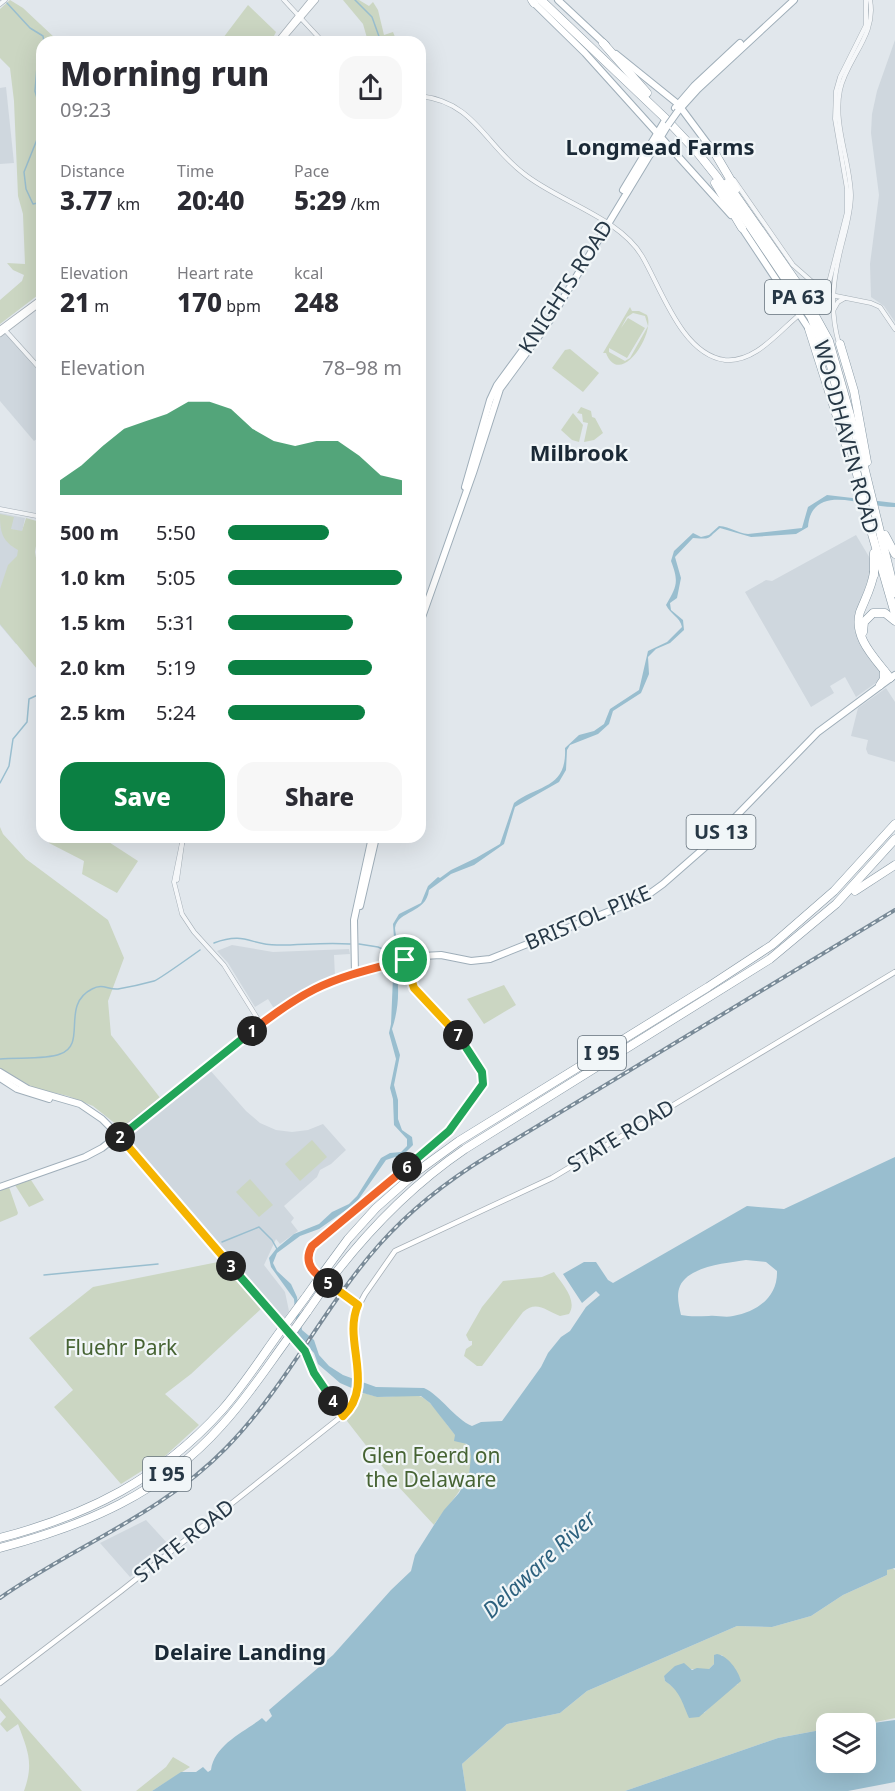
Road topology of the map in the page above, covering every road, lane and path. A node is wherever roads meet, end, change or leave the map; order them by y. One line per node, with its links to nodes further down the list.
1 (5, 0): 11 (street)
2 (284, 0): 12 (street)
3 (311, 0): 12 (main road)
4 (316, 0): 12 (main road)
5 (547, 0): 16 (highway, WOODHAVEN ROAD / PA 63)
6 (558, 0): 15 (main road)
7 (787, 0): 18 (main road, KNIGHTS ROAD)
8 (794, 0): 18 (main road, KNIGHTS ROAD)
9 (868, 0): 25 (street); 28 (street, WOODHAVEN ROAD)
10 (534, 1): 19 (highway, WOODHAVEN ROAD / PA 63); 20 (main road, WOODHAVEN ROAD)
11 (0, 4)
12 (299, 17): 13 (main road); 14 (street)
13 (283, 36)
14 (317, 36)
15 (603, 43): 16 (highway); 18 (main road)
16 (646, 93): 23 (highway, WOODHAVEN ROAD / PA 63)
17 (426, 97): 22 (street)
18 (678, 108): 19 (main road, KNIGHTS ROAD, bridge); 21 (main road)
19 (668, 124): 20 (main road, KNIGHTS ROAD); 24 (highway); 38 (highway, WOODHAVEN ROAD / PA 63)
20 (659, 134): 22 (main road, KNIGHTS ROAD); 24 (main road, WOODHAVEN ROAD)
21 (716, 155): 23 (highway); 26 (street)
22 (606, 223): 31 (street); 49 (main road, KNIGHTS ROAD); 50 (main road, KNIGHTS ROAD)
23 (759, 226): 39 (highway, WOODHAVEN ROAD / PA 63)
24 (742, 228): 31 (main road, WOODHAVEN ROAD)
25 (830, 282): 26 (street); 27 (street)
26 (816, 285): 27 (street)
27 (826, 294): 28 (street); 31 (street, bridge)
28 (832, 296): 29 (street); 32 (street, WOODHAVEN ROAD)
29 (847, 298): 32 (street); 34 (street)
30 (36, 304): 35 (main road)
31 (802, 312): 33 (main road, WOODHAVEN ROAD)
32 (833, 316): 36 (street, WOODHAVEN ROAD)
33 (810, 329): 38 (highway); 40 (highway)
34 (895, 329)
35 (2, 330): 37 (street)
36 (840, 344): 39 (highway); 41 (highway)
37 (36, 365)
38 (842, 410): 40 (highway, WOODHAVEN ROAD / PA 63)
39 (860, 450): 41 (highway, WOODHAVEN ROAD / PA 63)
40 (862, 501): 45 (highway, WOODHAVEN ROAD / PA 63); 47 (highway)
41 (875, 503): 44 (highway, WOODHAVEN ROAD / PA 63); 46 (highway)
42 (0, 509): 43 (street)
43 (36, 516)
44 (877, 518): 46 (highway); 48 (highway, WOODHAVEN ROAD / PA 63)
45 (868, 520): 47 (highway); 51 (highway, WOODHAVEN ROAD / PA 63)
46 (895, 556)
47 (874, 575): 53 (highway)
48 (895, 593)
49 (426, 594)
50 (426, 607)
51 (895, 614)
52 (895, 621): 53 (highway)
53 (891, 675): 54 (highway); 55 (main road, BRISTOL PIKE / US 13)
54 (880, 685): 55 (main road, BRISTOL PIKE / US 13)
55 (858, 703): 62 (main road, BRISTOL PIKE / US 13)
56 (895, 823): 75 (highway, I 95, bridge)
57 (895, 839): 61 (highway, I 95)
58 (182, 843): 65 (street)
59 (373, 843): 64 (main road)
60 (895, 865): 61 (highway)
61 (836, 904): 76 (highway, I 95, bridge)
62 (396, 963): 64 (main road, US 13); 71 (street)
63 (895, 972): 71 (main road, STATE ROAD)
64 (357, 973): 65 (main road, US 13)
65 (261, 1024): 69 (main road, US 13)
66 (0, 1072): 68 (main road)
67 (0, 1078): 68 (main road)
68 (85, 1108): 69 (main road)
69 (119, 1136): 70 (main road, US 13); 73 (street)
70 (0, 1187)
71 (358, 1305): 72 (main road, STATE ROAD)
72 (355, 1400): 73 (main road); 74 (main road, STATE ROAD)
73 (335, 1404): 74 (street)
74 (343, 1416): 77 (main road, STATE ROAD)
75 (0, 1538)
76 (0, 1549)
77 (0, 1683)

